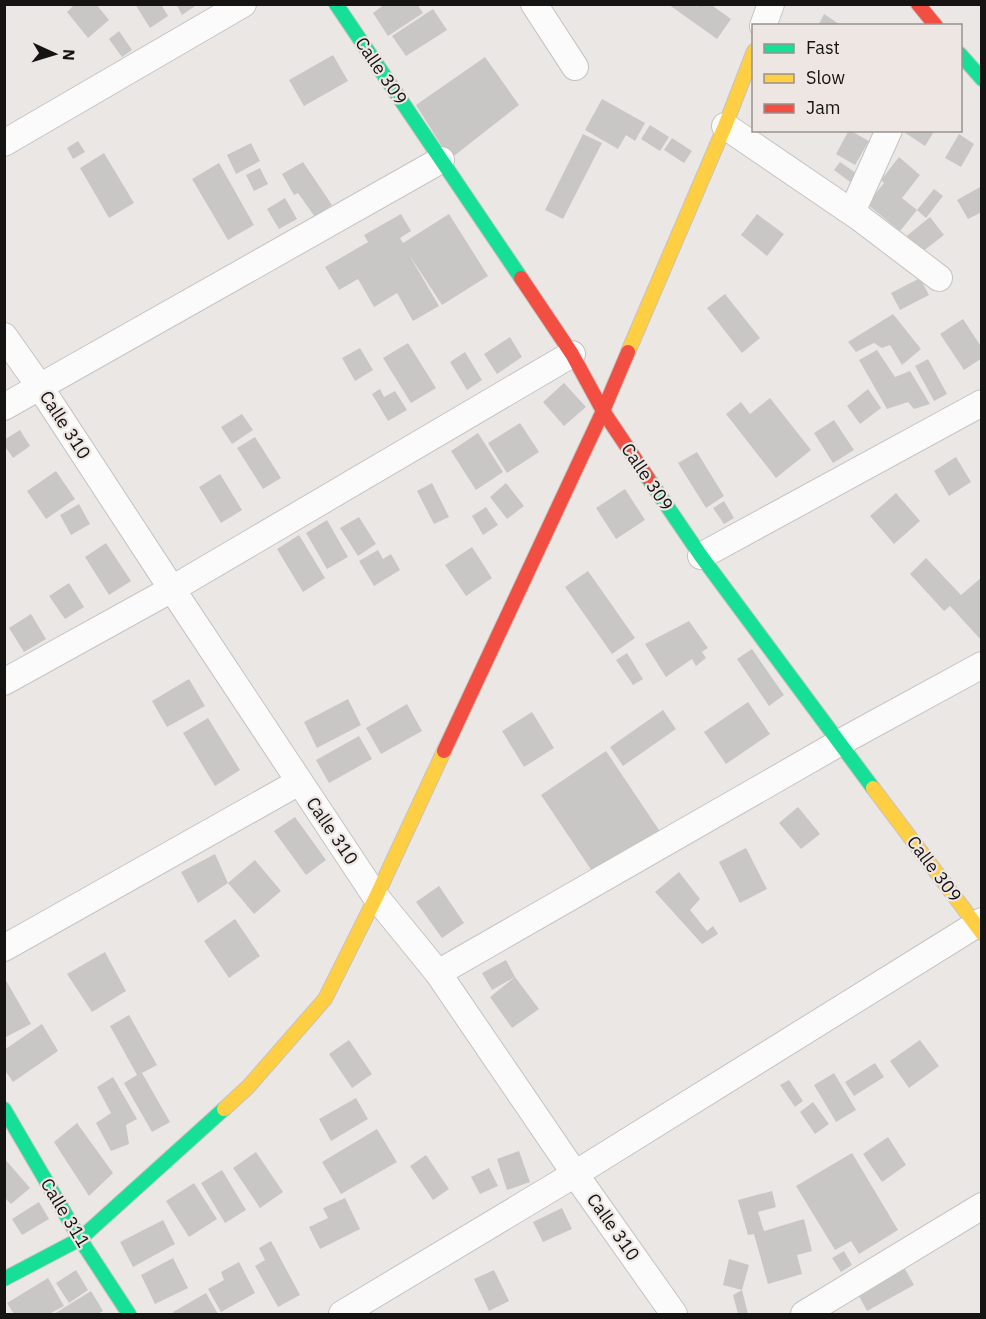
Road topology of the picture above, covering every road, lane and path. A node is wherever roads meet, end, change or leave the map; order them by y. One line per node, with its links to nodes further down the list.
1 (243, 4): 14 (street)
2 (336, 4): 15 (street, Calle 309)
3 (534, 4): 10 (street)
4 (771, 4): 6 (street)
5 (918, 4): 7 (street)
6 (764, 24)
7 (934, 24)
8 (752, 54): 12 (street)
9 (962, 56): 11 (street)
10 (575, 67)
11 (981, 79)
12 (725, 126): 16 (street); 23 (street)
13 (888, 132): 16 (street)
14 (4, 143)
15 (441, 160): 19 (street, Calle 309); 20 (street)
16 (852, 213): 17 (street)
17 (939, 278)
18 (4, 336): 20 (street, Calle 310)
19 (572, 354): 23 (street, Calle 309); 25 (street)
20 (40, 387): 22 (street); 25 (street, Calle 310)
21 (981, 403): 24 (street)
22 (4, 407)
23 (603, 411): 24 (street, Calle 309); 30 (street)
24 (701, 556): 28 (street, Calle 309)
25 (172, 589): 27 (street); 29 (street, Calle 310)
26 (981, 665): 28 (street)
27 (4, 681)
28 (839, 743): 31 (street, Calle 309); 33 (street)
29 (299, 782): 30 (street, Calle 310); 32 (street)
30 (376, 897): 33 (street, Calle 310); 37 (street)
31 (979, 926): 35 (street)
32 (4, 948)
33 (438, 973): 35 (street, Calle 310)
34 (4, 1109): 37 (street, Calle 311)
35 (575, 1174): 40 (street); 41 (street, Calle 310)
36 (981, 1206): 42 (street)
37 (80, 1239): 38 (street); 39 (street, Calle 311)
38 (4, 1279)
39 (129, 1314)
40 (342, 1314)
41 (674, 1314)
42 (804, 1314)

